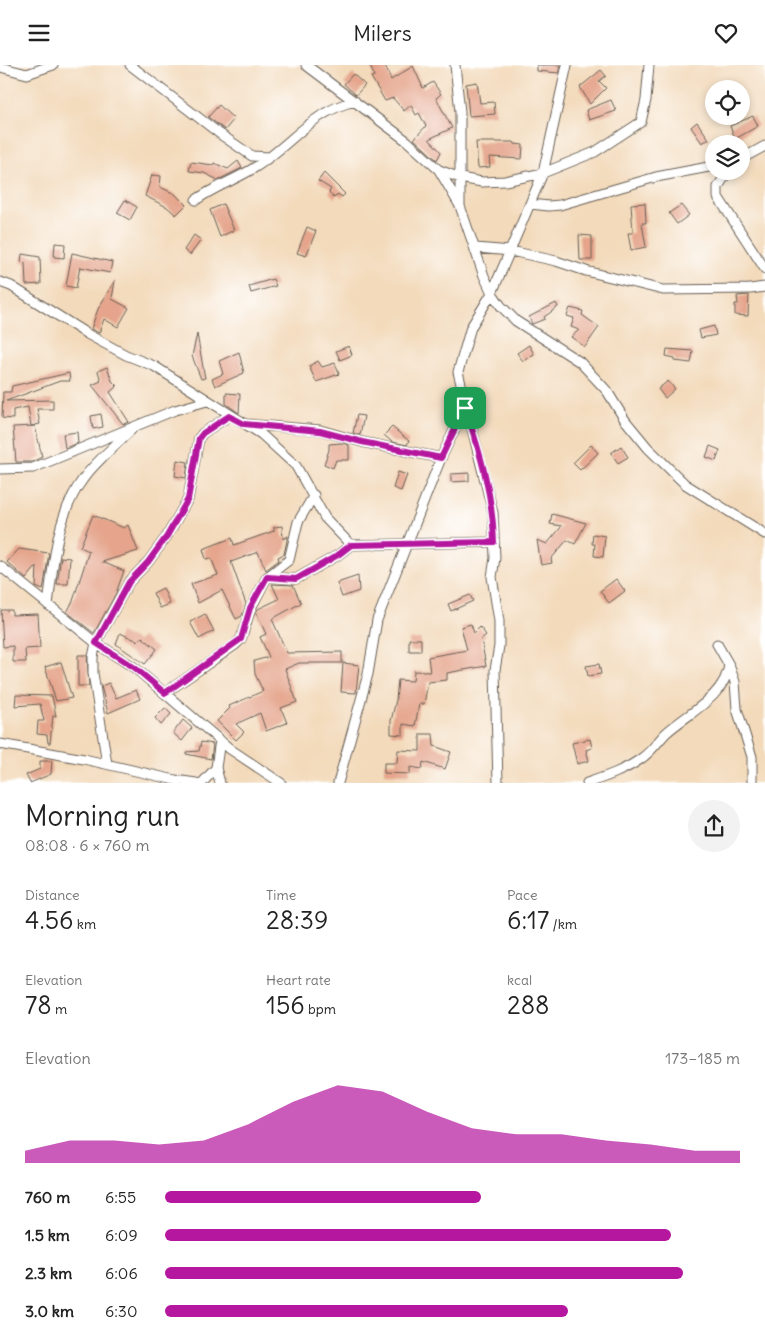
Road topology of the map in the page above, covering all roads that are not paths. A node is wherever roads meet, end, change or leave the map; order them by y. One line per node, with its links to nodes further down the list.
1 (53, 65): 7 (street)
2 (130, 65): 13 (street)
3 (306, 65): 8 (street)
4 (455, 65): 19 (street)
5 (567, 65): 18 (street)
6 (649, 65): 18 (street)
7 (0, 67)
8 (336, 87): 9 (street); 10 (street)
9 (355, 101): 10 (street); 17 (street)
10 (337, 105): 14 (street)
11 (765, 146): 12 (street)
12 (750, 154)
13 (252, 156): 14 (street); 15 (street)
14 (270, 157): 15 (street)
15 (254, 168): 21 (street)
16 (705, 168): 22 (street)
17 (439, 170): 19 (street); 23 (street)
18 (543, 173): 19 (street); 22 (street)
19 (460, 178): 23 (street)
20 (722, 180): 26 (street)
21 (196, 199)
22 (530, 204): 25 (street)
23 (460, 206): 24 (street)
24 (476, 248): 25 (street); 29 (street)
25 (511, 251): 28 (street); 29 (street)
26 (765, 269)
27 (0, 282): 30 (street)
28 (765, 287)
29 (492, 293): 31 (street); 38 (street)
30 (207, 401): 32 (street); 34 (street)
31 (465, 408): 35 (street); 39 (street)
32 (229, 416): 33 (street); 45 (street)
33 (244, 424): 35 (street); 37 (street)
34 (134, 426): 36 (street); 44 (street)
35 (441, 458): 40 (street)
36 (0, 469)
37 (314, 495): 41 (street); 43 (street)
38 (765, 534)
39 (494, 542): 40 (street); 58 (street)
40 (408, 543): 41 (street); 57 (street)
41 (351, 545): 43 (street)
42 (0, 566): 44 (street)
43 (267, 577): 48 (street)
44 (48, 605): 45 (street)
45 (96, 643): 48 (street); 51 (street)
46 (717, 644): 47 (street)
47 (729, 665): 59 (street); 60 (street)
48 (165, 693): 49 (street)
49 (220, 740): 52 (street); 56 (street)
50 (0, 744): 51 (street)
51 (107, 763): 53 (street)
52 (216, 768): 54 (street); 55 (street)
53 (196, 783)
54 (202, 783)
55 (220, 783)
56 (281, 783)
57 (338, 783)
58 (498, 783)
59 (586, 783)
60 (752, 783)

